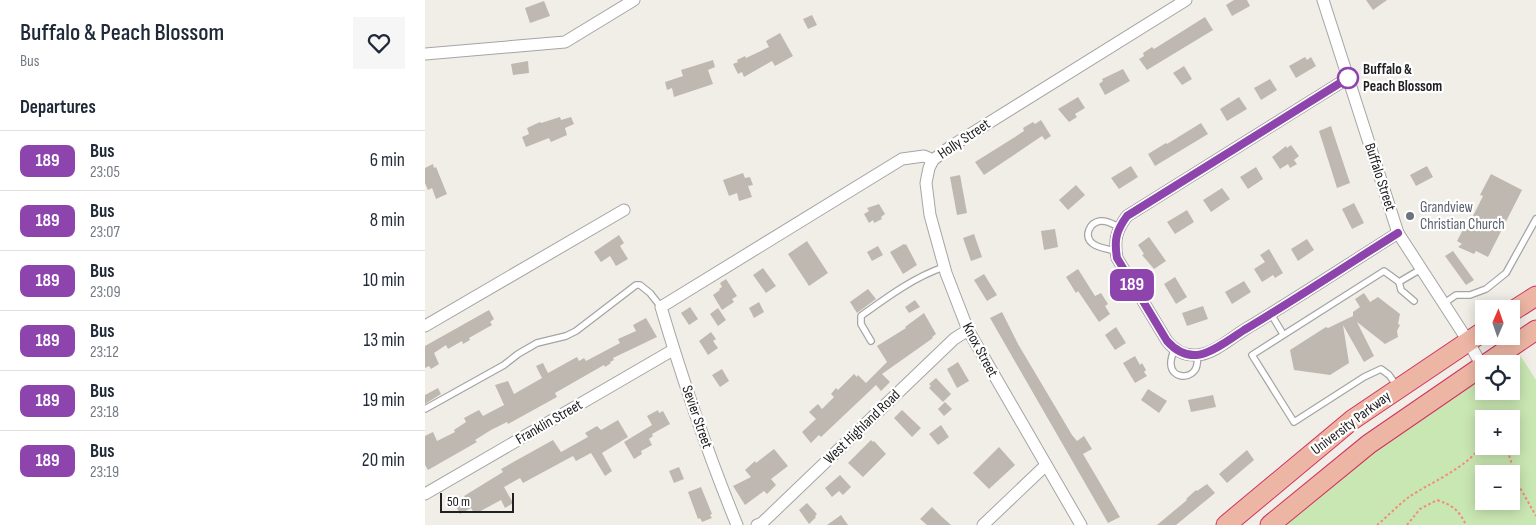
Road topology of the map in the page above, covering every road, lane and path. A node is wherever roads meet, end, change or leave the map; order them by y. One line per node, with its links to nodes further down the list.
1 (634, 0): 4 (street)
2 (1186, 0): 6 (street, Holly Street)
3 (1323, 0): 5 (street, Buffalo Street)
4 (425, 54)
5 (1348, 78): 9 (street); 10 (street, Buffalo Street)
6 (933, 160): 12 (street, Knox Street); 19 (street, Holly Street)
7 (624, 210): 21 (street)
8 (1536, 219): 17 (lane)
9 (1119, 227): 11 (street); 11 (lane)
10 (1398, 233): 13 (street, Buffalo Street); 20 (street)
11 (1115, 251): 28 (street)
12 (944, 267): 22 (street, Knox Street); 27 (lane)
13 (1421, 269): 14 (lane); 17 (street, Buffalo Street)
14 (1399, 282): 16 (lane); 24 (lane)
15 (1536, 296): 18 (highway)
16 (1414, 301)
17 (1443, 304): 25 (street, Buffalo Street)
18 (1520, 306)
19 (661, 307): 29 (street, Sevier Street); 34 (lane)
20 (1271, 314): 24 (lane); 30 (street)
21 (425, 326)
22 (968, 330): 37 (street, Knox Street); 43 (street, West Highland Road)
23 (1536, 330): 31 (highway, University Parkway)
24 (1283, 334): 33 (lane)
25 (1475, 335)
26 (1475, 337): 33 (highway, University Parkway)
27 (871, 341)
28 (1174, 349): 30 (street); 30 (lane)
29 (673, 350): 40 (street, Franklin Street); 42 (street, Sevier Street)
30 (1198, 355)
31 (1499, 355)
32 (1475, 371): 39 (highway, University Parkway)
33 (1398, 388): 38 (highway, University Parkway)
34 (425, 409)
35 (1475, 452): 48 (path)
36 (1509, 455): 41 (path)
37 (1046, 465): 44 (street); 45 (street, Knox Street)
38 (1292, 470): 39 (highway); 46 (highway, University Parkway)
39 (1310, 492): 47 (highway, University Parkway)
40 (425, 494)
41 (1536, 516)
42 (737, 525)
43 (757, 525)
44 (983, 525)
45 (1081, 525)
46 (1226, 525)
47 (1270, 525)
48 (1377, 525)
49 (1407, 525): 50 (path)
50 (1466, 525)

